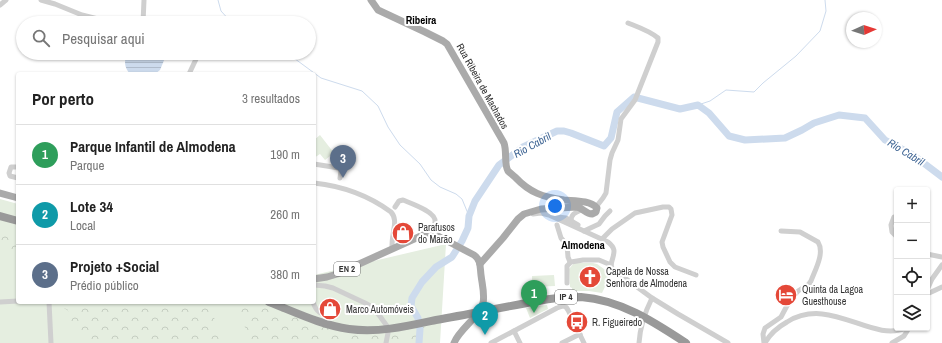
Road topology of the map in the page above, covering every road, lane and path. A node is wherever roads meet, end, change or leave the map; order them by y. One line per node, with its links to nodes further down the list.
1 (6, 0): 5 (street)
2 (41, 0): 6 (street)
3 (144, 0): 7 (street)
4 (371, 0): 19 (main road, Rua Ribeira de Machados)
5 (0, 5)
6 (86, 16)
7 (143, 16)
8 (628, 24): 19 (street)
9 (196, 60): 10 (street)
10 (190, 72)
11 (316, 164): 14 (street)
12 (16, 167): 13 (street)
13 (16, 178)
14 (340, 178)
15 (316, 183): 34 (street)
16 (0, 193): 17 (main road)
17 (16, 197)
18 (395, 207): 31 (street)
19 (596, 207): 20 (main road)
20 (583, 209): 25 (main road); 27 (street)
21 (610, 211): 29 (street)
22 (0, 215): 26 (highway)
23 (553, 216): 25 (street); 27 (street); 29 (street)
24 (894, 216): 32 (street)
25 (520, 217): 38 (main road)
26 (16, 219)
27 (572, 221): 29 (street)
28 (557, 225): 37 (street)
29 (586, 230): 33 (street)
30 (781, 231): 73 (street)
31 (425, 234): 34 (main road, EN 2); 38 (main road, EN 2)
32 (894, 234)
33 (602, 239): 39 (street); 41 (street)
34 (392, 249): 42 (main road, EN 2)
35 (930, 255): 36 (street)
36 (942, 257)
37 (570, 262): 39 (street); 43 (street)
38 (480, 264): 64 (main road, EN 2)
39 (611, 265): 48 (street)
40 (942, 265): 44 (street)
41 (696, 275)
42 (316, 279)
43 (567, 283)
44 (930, 283)
45 (316, 285): 63 (street)
46 (942, 287): 47 (street)
47 (930, 293)
48 (652, 298): 69 (street); 72 (street)
49 (16, 301): 50 (street)
50 (0, 302)
51 (49, 304): 62 (street)
52 (274, 304): 57 (highway, IP 4)
53 (282, 304): 57 (highway, IP 4)
54 (314, 304): 56 (street)
55 (644, 316): 57 (highway, IP 4); 70 (highway, IP 4); 71 (highway, IP 4)
56 (333, 317)
57 (378, 328)
58 (514, 331): 61 (street); 65 (street); 66 (street)
59 (898, 331): 73 (street)
60 (907, 331): 74 (street)
61 (580, 334): 67 (street); 68 (street)
62 (51, 343)
63 (386, 343)
64 (454, 343)
65 (492, 343)
66 (520, 343)
67 (562, 343)
68 (584, 343)
69 (639, 343)
70 (686, 343)
71 (690, 343)
72 (728, 343)
73 (764, 343)
74 (892, 343)

